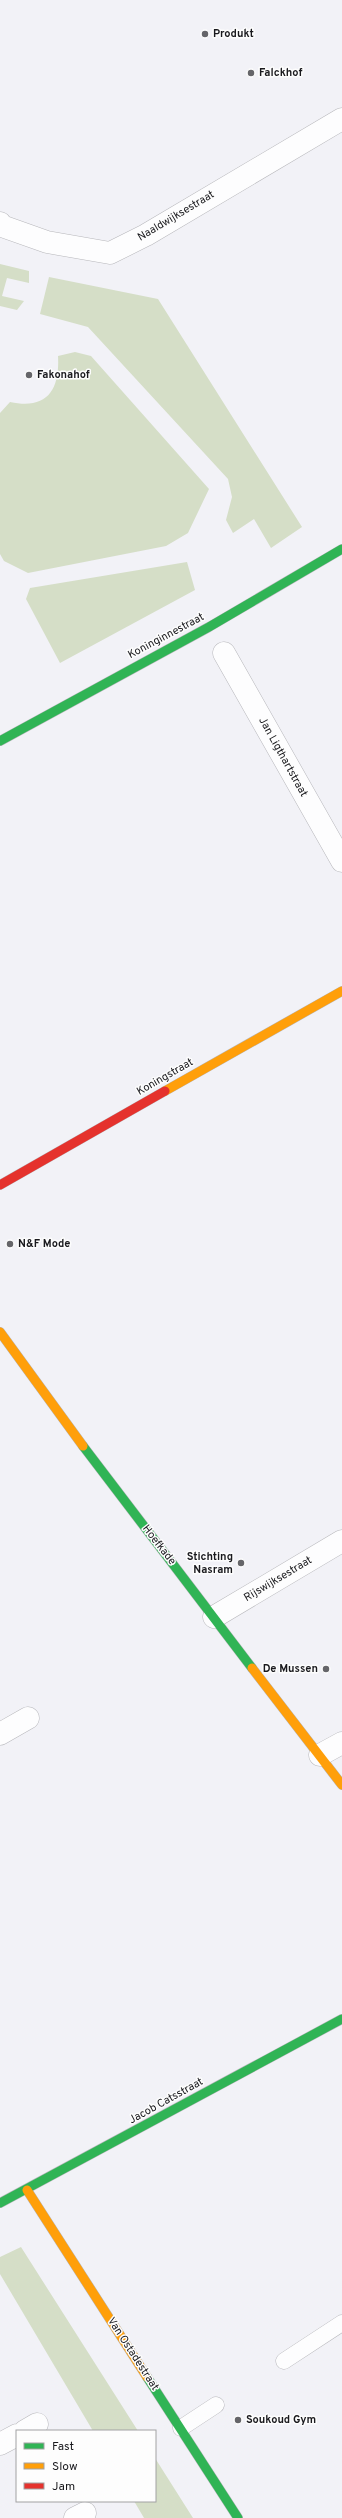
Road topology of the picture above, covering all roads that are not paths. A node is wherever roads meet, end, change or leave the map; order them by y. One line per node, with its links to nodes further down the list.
1 (342, 119): 2 (street, Naaldwijksestraat)
2 (0, 223)
3 (342, 549): 5 (street, Koninginnestraat)
4 (224, 653): 6 (street, Jan Ligthartstraat)
5 (0, 741)
6 (342, 862)
7 (342, 991): 8 (street, Koningstraat)
8 (0, 1185)
9 (0, 1332): 11 (street, Hoefkade)
10 (342, 1541): 11 (street, Rijswijksestraat)
11 (214, 1617): 15 (street, Hoefkade)
12 (28, 1718): 13 (street)
13 (0, 1734)
14 (342, 1743): 15 (street)
15 (320, 1755): 16 (street, Hoefkade)
16 (342, 1785)
17 (342, 2019): 18 (street, Jacob Catsstraat)
18 (27, 2190): 19 (street, Jacob Catsstraat); 23 (street, Van Ostadestraat)
19 (0, 2203)
20 (342, 2323): 21 (lane)
21 (284, 2361)
22 (216, 2405): 23 (lane)
23 (181, 2428): 26 (street, Van Ostadestraat)
24 (16, 2436): 25 (street)
25 (0, 2444)
26 (238, 2518)

